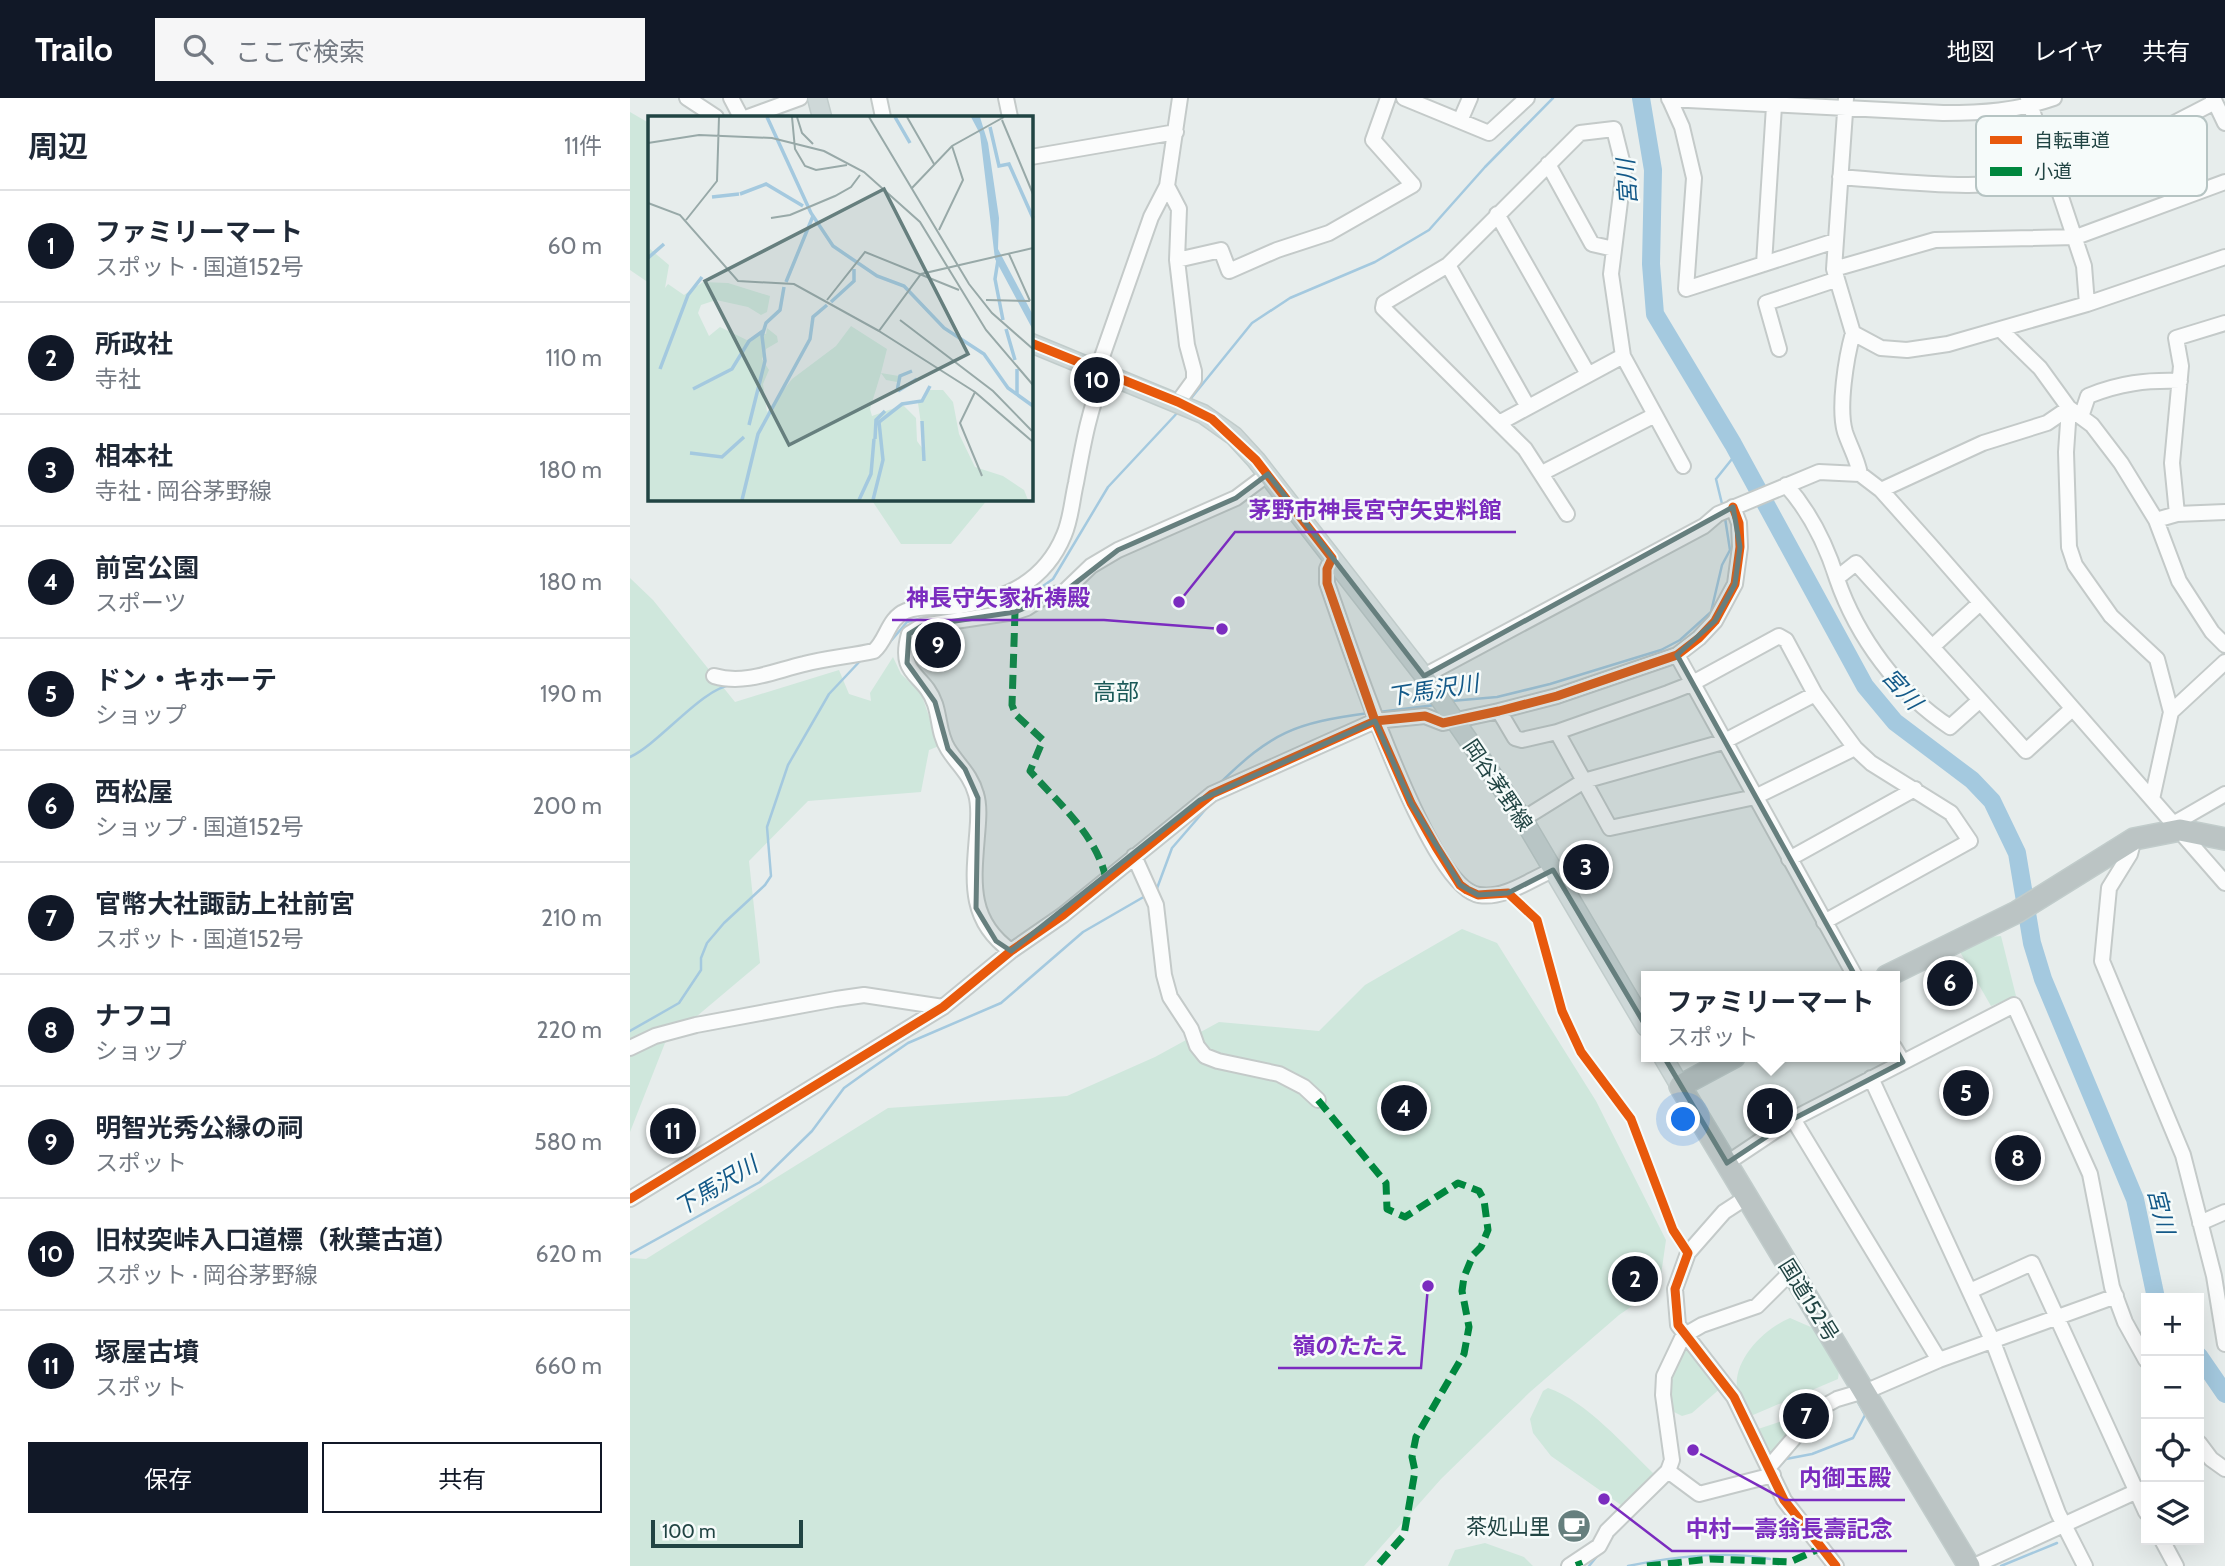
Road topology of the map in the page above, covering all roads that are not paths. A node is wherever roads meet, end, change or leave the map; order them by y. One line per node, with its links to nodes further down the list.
1 (687, 98): 19 (street)
2 (731, 98): 20 (street)
3 (800, 98): 21 (street)
4 (817, 98): 22 (main road)
5 (878, 98): 23 (street)
6 (1006, 98): 24 (street)
7 (1180, 98): 28 (street)
8 (1388, 98): 43 (street)
9 (1404, 98): 15 (street)
10 (1470, 98): 26 (street)
11 (1527, 98): 26 (street)
12 (1669, 98): 18 (street); 44 (street)
13 (2054, 98): 16 (street)
14 (2214, 100): 25 (street); 27 (street)
15 (1420, 101): 26 (street)
16 (2030, 102): 17 (street)
17 (1846, 104): 18 (street); 31 (street)
18 (1774, 106): 44 (street)
19 (714, 116)
20 (740, 116)
21 (751, 116)
22 (822, 116)
23 (883, 116)
24 (1010, 116)
25 (2184, 116)
26 (1460, 121)
27 (2225, 123)
28 (1176, 132): 29 (street); 34 (street)
29 (1032, 157)
30 (1548, 164): 38 (street); 41 (street); 41 (street)
31 (1840, 177): 33 (street); 40 (street)
32 (2225, 181): 35 (street)
33 (1976, 184)
34 (1167, 186): 43 (street); 54 (street)
35 (2207, 188)
36 (2063, 196): 39 (street)
37 (2185, 196): 39 (street)
38 (1497, 214): 45 (street); 55 (street)
39 (2076, 237): 46 (street); 47 (street)
40 (1835, 241): 44 (street); 46 (street)
41 (1614, 249): 53 (street)
42 (2225, 257): 47 (street)
43 (1177, 260): 57 (street)
44 (1764, 264)
45 (1448, 265): 58 (street); 61 (street)
46 (1834, 274): 50 (street); 52 (street)
47 (2087, 304): 49 (street)
48 (2225, 323): 56 (street)
49 (2001, 330): 50 (street); 59 (street)
50 (1853, 333): 65 (street)
51 (1032, 343): 54 (main road, 岡谷茅野線)
52 (1779, 349)
53 (1623, 356): 55 (street); 60 (street)
54 (1100, 373): 57 (main road, 岡谷茅野線); 75 (street)
55 (1588, 374): 58 (street)
56 (2180, 381): 59 (street); 71 (street)
57 (1183, 404): 63 (main road, 岡谷茅野線)
58 (1528, 407): 61 (street)
59 (2075, 413): 67 (street); 72 (street); 91 (street)
60 (1655, 415): 62 (street); 64 (street)
61 (1499, 423): 64 (street)
62 (1683, 466)
63 (1268, 474): 73 (main road, 岡谷茅野線); 75 (street)
64 (1542, 474): 70 (street)
65 (1860, 474): 66 (street); 67 (street)
66 (1782, 486): 68 (street); 74 (street)
67 (1881, 490): 76 (street)
68 (1729, 509): 81 (street); 84 (street)
69 (2225, 512): 71 (street)
70 (1567, 514)
71 (2177, 514): 72 (street)
72 (2156, 520): 78 (street)
73 (1332, 558): 84 (main road, 岡谷茅野線); 92 (street)
74 (1837, 578): 80 (street); 87 (street)
75 (1041, 588): 77 (street); 77 (street)
76 (1980, 603): 80 (street); 89 (street)
77 (901, 627): 83 (street); 110 (street)
78 (2218, 631): 79 (street)
79 (2225, 645)
80 (1932, 647): 87 (street)
81 (1677, 655): 85 (street); 90 (street)
82 (2225, 662): 91 (street)
83 (714, 676)
84 (1424, 676): 88 (main road, 岡谷茅野線)
85 (1691, 684): 86 (street); 93 (street); 94 (street)
86 (1815, 694): 94 (street); 95 (street)
87 (1980, 700): 89 (street)
88 (1446, 708): 90 (street); 92 (street); 101 (main road, 岡谷茅野線)
89 (2072, 709): 100 (street)
90 (1499, 711): 93 (street)
91 (2171, 712): 100 (street)
92 (1373, 716): 105 (street); 107 (street)
93 (1558, 732): 96 (street)
94 (1723, 741): 96 (street); 99 (street)
95 (1855, 748): 97 (street); 99 (street)
96 (1584, 781): 99 (street); 101 (street)
97 (1915, 789): 106 (street); 109 (street)
98 (2225, 794): 102 (street)
99 (1755, 797): 106 (street)
100 (2152, 799): 102 (street)
101 (1523, 819): 107 (main road, 岡谷茅野線)
102 (2176, 827): 103 (highway); 104 (highway); 108 (street)
103 (2134, 839): 112 (highway); 128 (street)
104 (2225, 839)
105 (1134, 856): 110 (street); 122 (street)
106 (1788, 859): 109 (street)
107 (1553, 870): 114 (main road, 岡谷茅野線)
108 (2225, 883)
109 (1824, 922): 111 (street)
110 (1011, 951): 113 (street)
111 (1852, 971)
112 (1898, 971)
113 (943, 1007): 115 (street); 126 (street)
114 (1641, 1019)
115 (630, 1048)
116 (1900, 1057): 119 (street)
117 (1666, 1062): 121 (main road)
118 (1725, 1062): 121 (highway)
119 (1903, 1062): 120 (street); 131 (street)
120 (1871, 1078): 123 (street); 130 (street)
121 (1680, 1086): 124 (highway, 国道152号)
122 (1318, 1100)
123 (1793, 1119): 124 (street); 137 (street)
124 (1727, 1163): 125 (highway, 国道152号)
125 (1746, 1197): 129 (highway, 国道152号); 133 (street)
126 (630, 1199)
127 (2225, 1212): 128 (street)
128 (2200, 1223): 135 (street)
129 (1791, 1272): 133 (street); 138 (highway, 国道152号)
130 (1969, 1291): 132 (street); 134 (street)
131 (2116, 1296): 132 (street); 136 (street)
132 (2058, 1319): 134 (street); 143 (street)
133 (1683, 1336): 141 (street); 142 (street)
134 (1993, 1342): 137 (street); 144 (street)
135 (2225, 1345)
136 (2144, 1356)
137 (1939, 1360): 138 (street)
138 (1864, 1390): 142 (street); 148 (highway, 国道152号)
139 (2205, 1462): 140 (street)
140 (2225, 1469)
141 (1668, 1471): 142 (street); 146 (street)
142 (1771, 1471): 147 (street)
143 (2141, 1489): 144 (street)
144 (2062, 1523): 148 (street); 149 (street)
145 (2164, 1545): 150 (street)
146 (1569, 1566)
147 (1836, 1566)
148 (1972, 1566)
149 (2085, 1566)
150 (2176, 1566)

